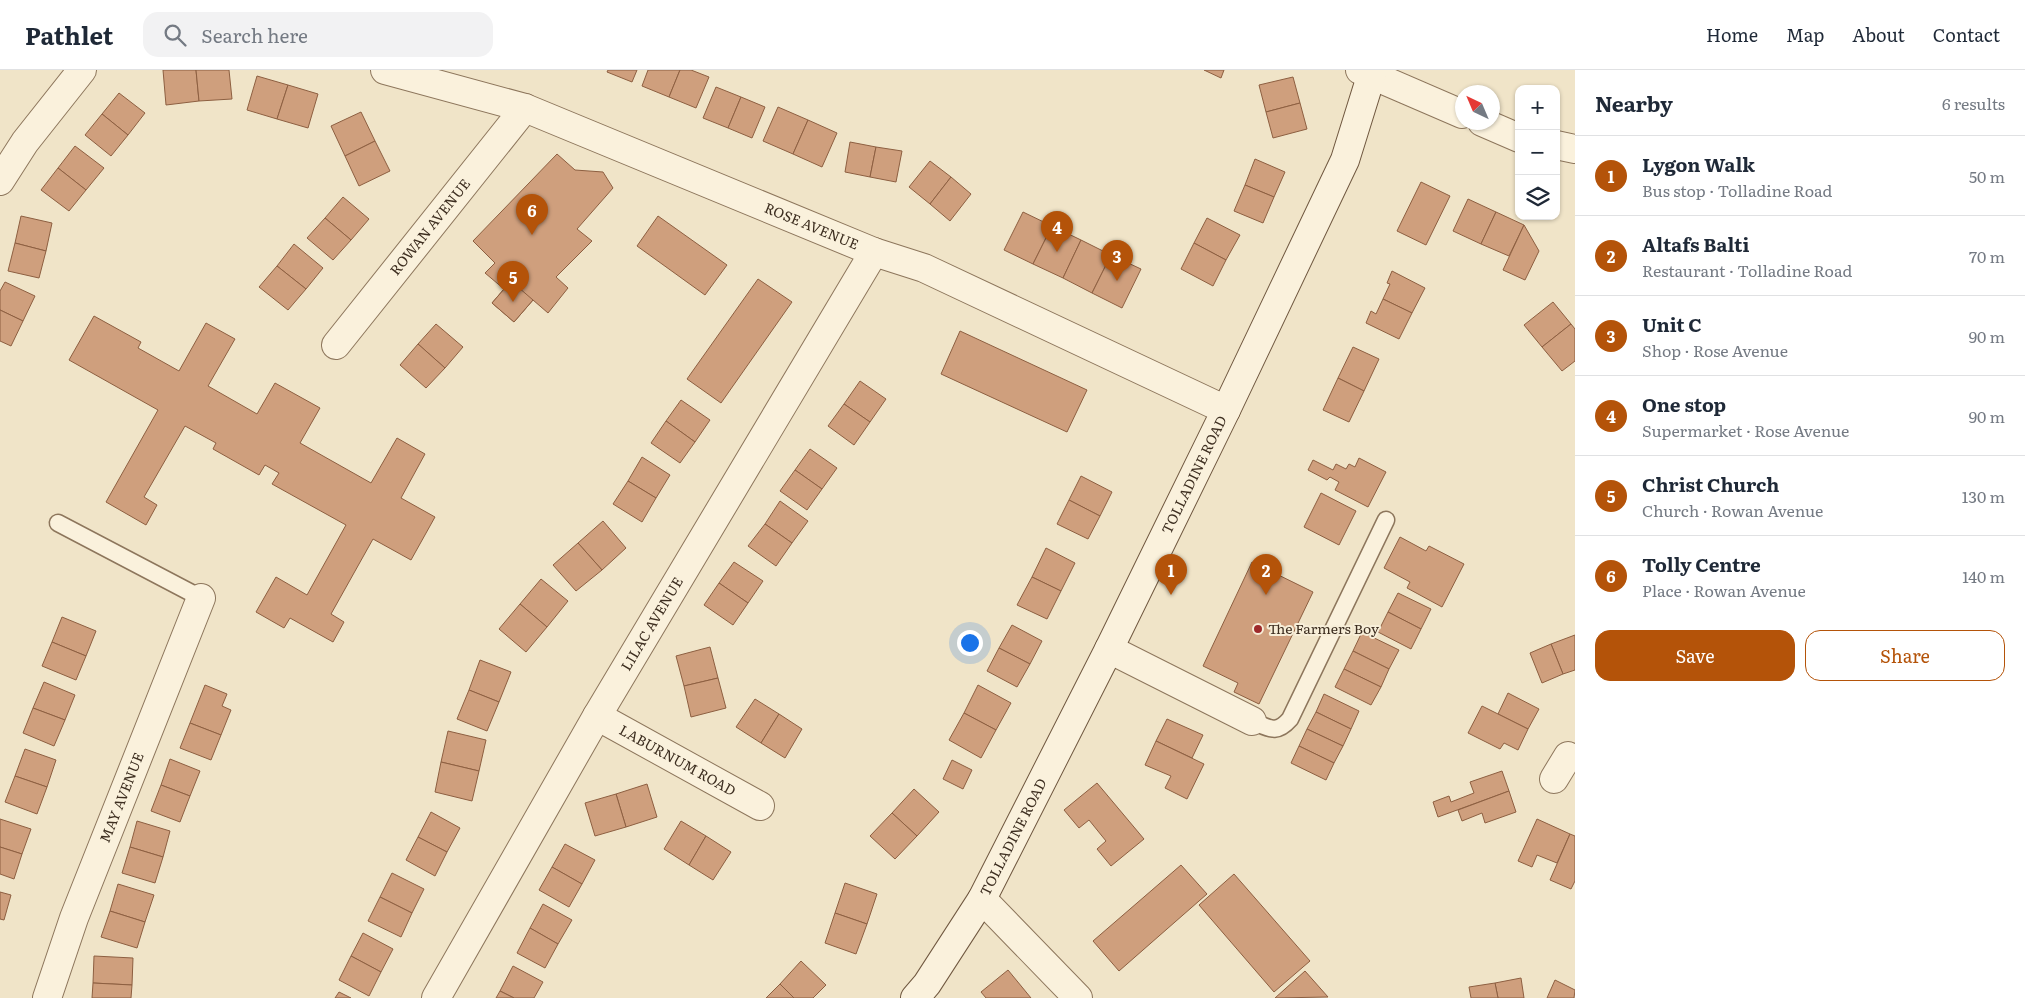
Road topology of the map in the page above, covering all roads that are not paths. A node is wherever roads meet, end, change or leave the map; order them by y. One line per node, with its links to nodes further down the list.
1 (82, 70): 10 (street)
2 (385, 70): 4 (street, ROSE AVENUE)
3 (1368, 72): 5 (street); 13 (street, TOLLADINE ROAD)
4 (525, 108): 11 (street, ROSE AVENUE); 12 (street, ROWAN AVENUE)
5 (1455, 111)
6 (1500, 130): 7 (street)
7 (1515, 136)
8 (1560, 146): 9 (street)
9 (1575, 149)
10 (0, 181)
11 (874, 252): 13 (street, ROSE AVENUE); 18 (street, LILAC AVENUE)
12 (336, 345)
13 (1226, 410): 17 (street, TOLLADINE ROAD)
14 (1386, 520): 19 (lane)
15 (58, 522): 16 (lane)
16 (201, 598): 22 (street, MAY AVENUE)
17 (1109, 649): 19 (street); 21 (street, TOLLADINE ROAD)
18 (597, 716): 20 (street, LABURNUM ROAD); 23 (street, LILAC AVENUE)
19 (1252, 721)
20 (760, 806)
21 (982, 899): 24 (street, TOLLADINE ROAD); 25 (street)
22 (47, 998)
23 (436, 998)
24 (915, 998)
25 (1078, 998)

